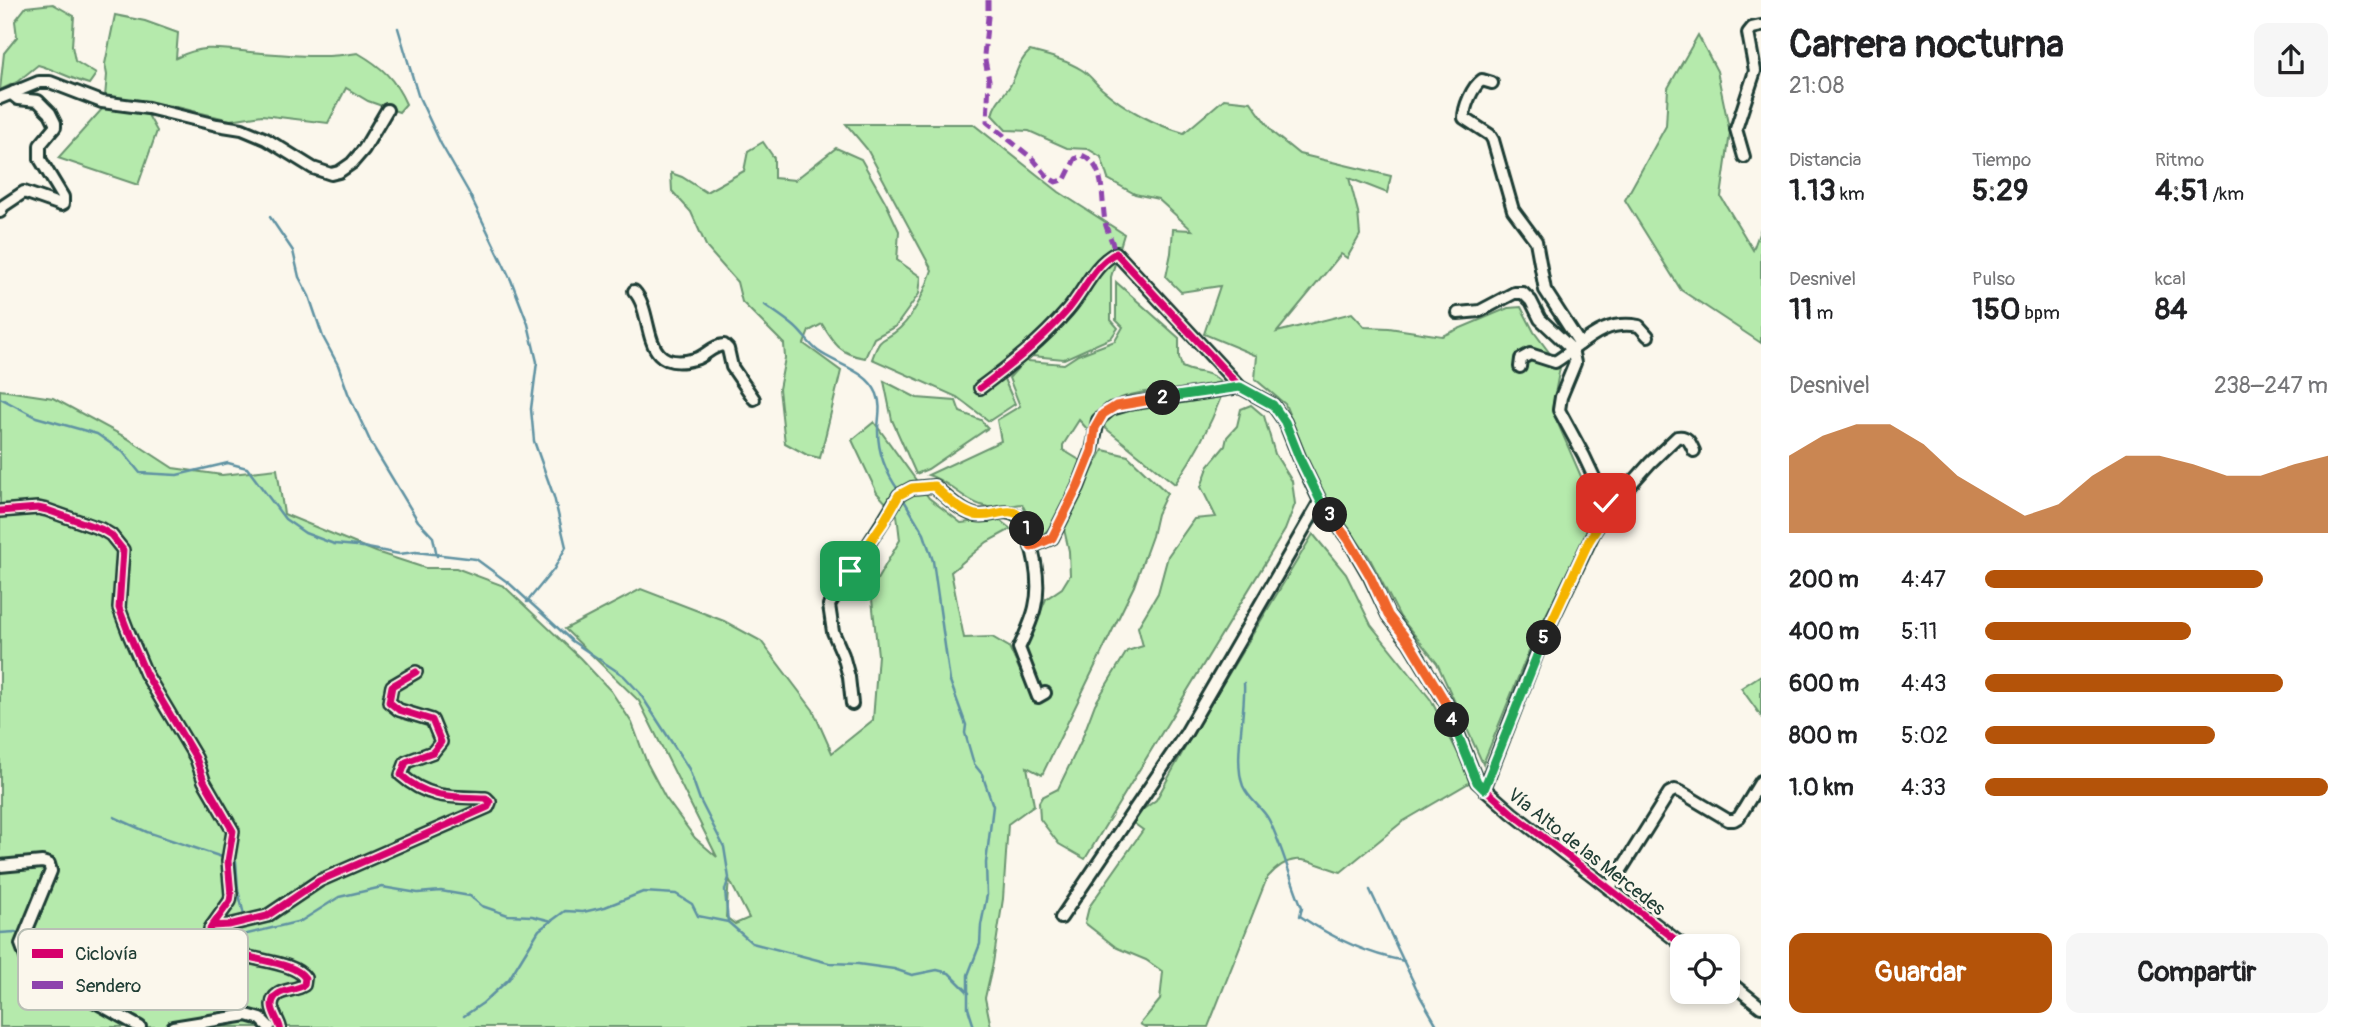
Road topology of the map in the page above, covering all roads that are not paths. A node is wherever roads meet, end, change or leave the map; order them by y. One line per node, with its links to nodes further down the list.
1 (1761, 26): 6 (street)
2 (1492, 83): 11 (street)
3 (14, 92): 4 (street); 5 (street); 7 (street)
4 (0, 98)
5 (387, 110)
6 (1744, 157)
7 (0, 212)
8 (634, 291): 15 (street)
9 (1458, 313): 11 (street)
10 (1648, 336): 11 (street)
11 (1576, 347): 12 (street); 18 (street)
12 (1520, 367)
13 (1240, 387): 14 (street, Vía Alto de las Mercedes); 17 (street, Vía Alto de las Mercedes); 20 (street)
14 (981, 388)
15 (754, 399)
16 (1694, 451): 18 (street)
17 (1320, 500): 25 (street, Vía Alto de las Mercedes); 28 (street)
18 (1609, 509): 25 (street)
19 (0, 511): 29 (street)
20 (1031, 547): 22 (street); 23 (street)
21 (416, 672): 29 (street)
22 (1045, 693)
23 (852, 704)
24 (1761, 781): 27 (street)
25 (1484, 789): 27 (street, Vía Alto de las Mercedes)
26 (0, 866): 30 (street)
27 (1609, 889): 32 (street, Vía Alto de las Mercedes)
28 (1061, 918)
29 (212, 926): 31 (street)
30 (26, 929)
31 (211, 929)
32 (1670, 936)
33 (248, 956): 40 (street)
34 (1740, 990): 35 (street)
35 (1761, 1007)
36 (110, 1010): 37 (street)
37 (140, 1027)
38 (173, 1027): 39 (street)
39 (269, 1027)
40 (279, 1027)

